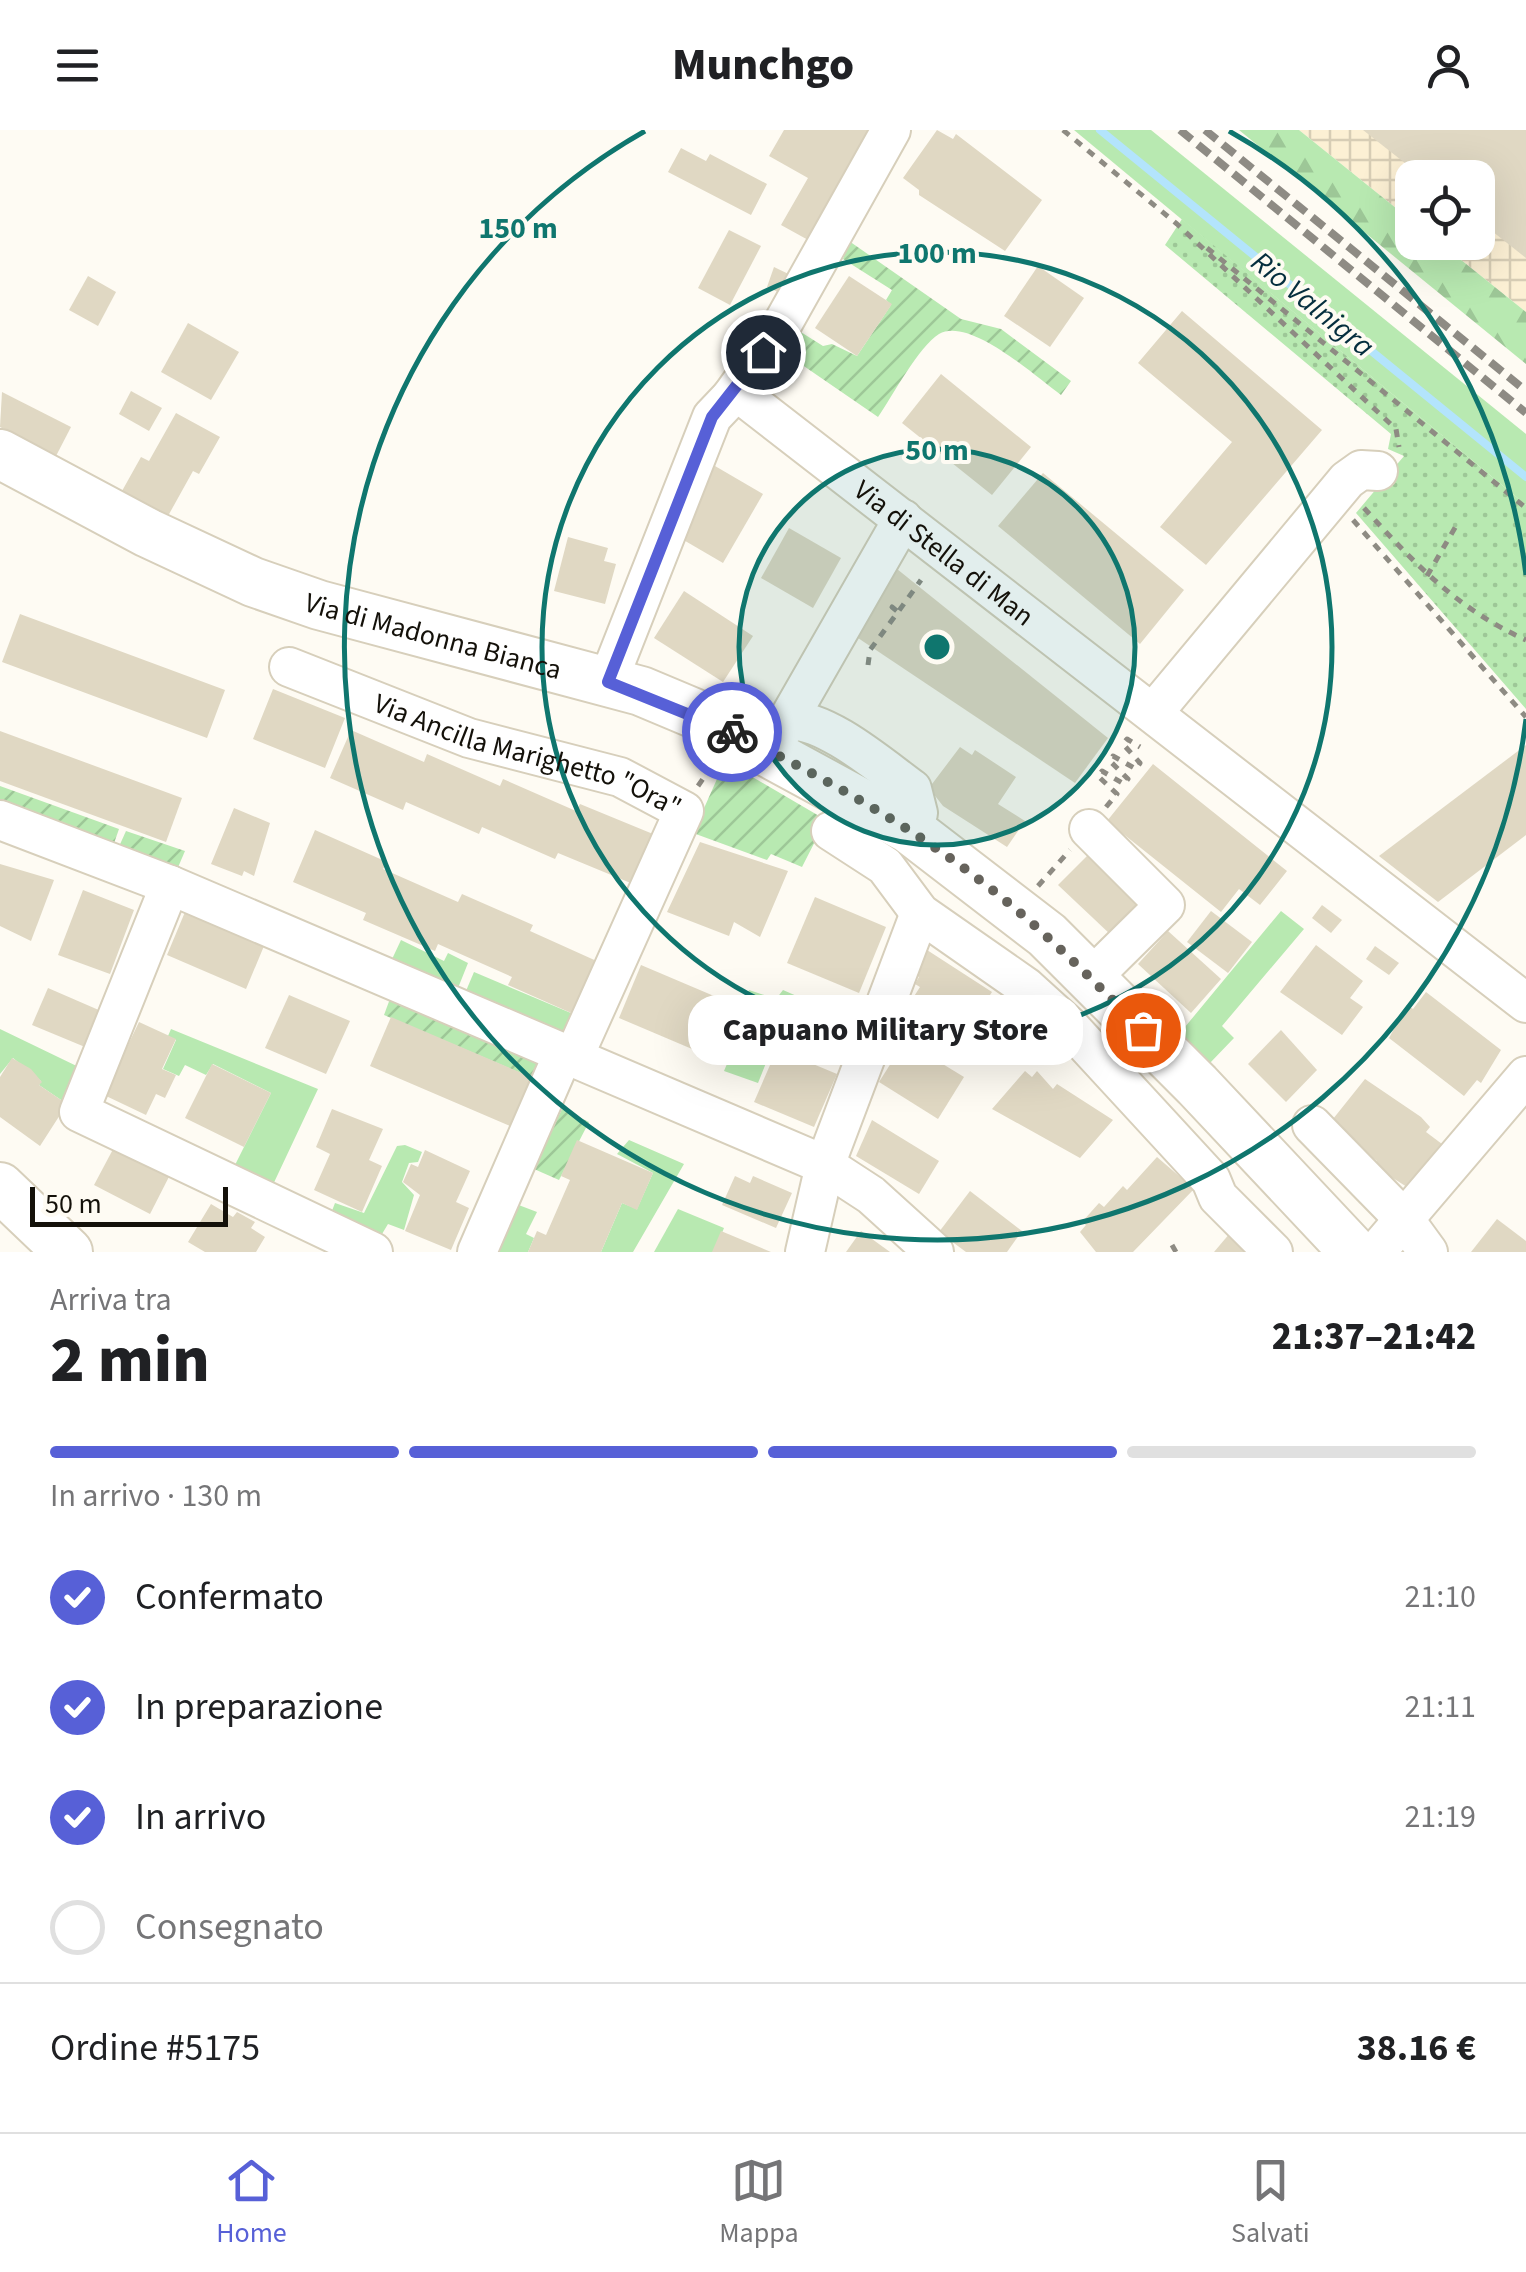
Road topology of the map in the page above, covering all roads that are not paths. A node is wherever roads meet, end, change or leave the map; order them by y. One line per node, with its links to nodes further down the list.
1 (891, 130): 2 (street)
2 (731, 396): 5 (street, Via di Stella di Man); 7 (street)
3 (0, 454): 7 (main road, Via di Madonna Bianca)
4 (1376, 474): 8 (street)
5 (903, 518): 8 (street, Via di Stella di Man); 9 (street)
6 (290, 668): 17 (street, Via Ancilla Marighetto "Ora")
7 (608, 682): 9 (main road, Via di Madonna Bianca)
8 (1153, 713): 16 (street, Via di Stella di Man)
9 (778, 736): 15 (main road, Via di Madonna Bianca)
10 (0, 820): 13 (street)
11 (1090, 829): 15 (street)
12 (831, 832): 14 (street)
13 (170, 885): 17 (street); 24 (street)
14 (920, 913): 20 (street); 28 (street)
15 (1090, 978): 29 (main road, Via di Madonna Bianca)
16 (1526, 1003)
17 (569, 1054): 20 (street); 25 (street, Via Ancilla Marighetto "Ora")
18 (1526, 1076): 22 (street)
19 (1312, 1125): 22 (street)
20 (825, 1165): 26 (street); 27 (street)
21 (0, 1187): 23 (main road)
22 (1404, 1219): 30 (street); 31 (street)
23 (68, 1252)
24 (374, 1252)
25 (478, 1252)
26 (805, 1252)
27 (934, 1252)
28 (1273, 1252)
29 (1354, 1252)
30 (1376, 1252)
31 (1428, 1252)

